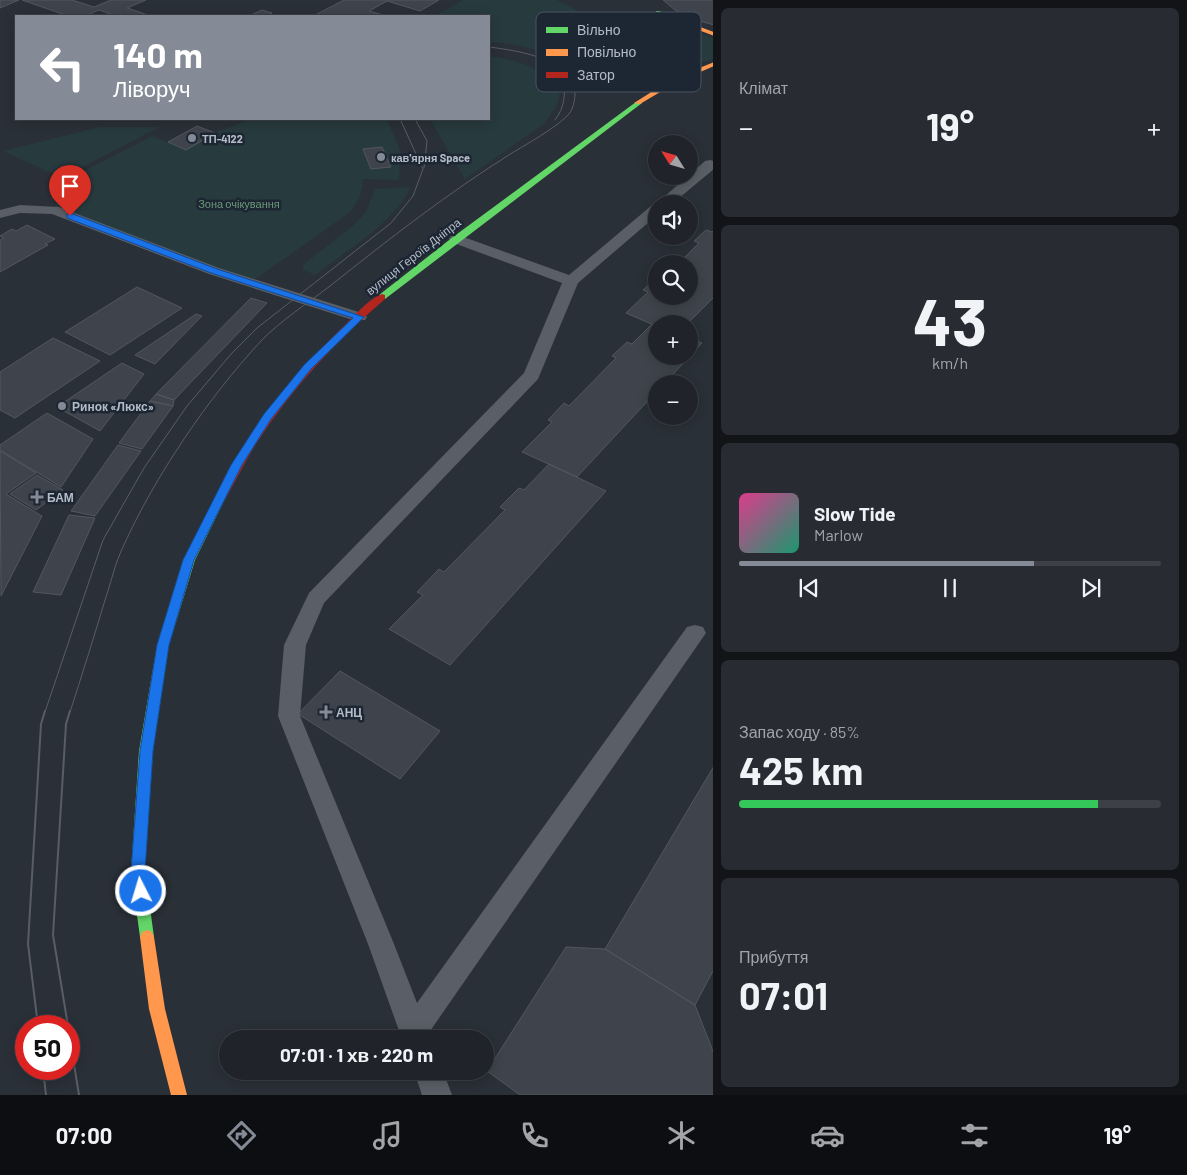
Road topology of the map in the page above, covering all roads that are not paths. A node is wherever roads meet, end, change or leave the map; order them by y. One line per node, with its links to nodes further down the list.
1 (646, 4): 2 (main road)
2 (658, 12)
3 (701, 29): 4 (main road)
4 (713, 34)
5 (713, 64): 6 (main road, вулиця Героїв Дніпра)
6 (701, 68)
7 (653, 92): 12 (main road, вулиця Героїв Дніпра)
8 (713, 165): 9 (lane)
9 (674, 195)
10 (0, 214): 14 (lane)
11 (648, 216): 13 (lane)
12 (456, 238): 13 (lane); 14 (main road, вулиця Героїв Дніпра)
13 (571, 281): 16 (lane)
14 (359, 317): 19 (main road, вулиця Героїв Дніпра)
15 (695, 634): 17 (lane)
16 (413, 1030)
17 (419, 1030)
18 (431, 1080): 20 (lane)
19 (179, 1095)
20 (436, 1095)

